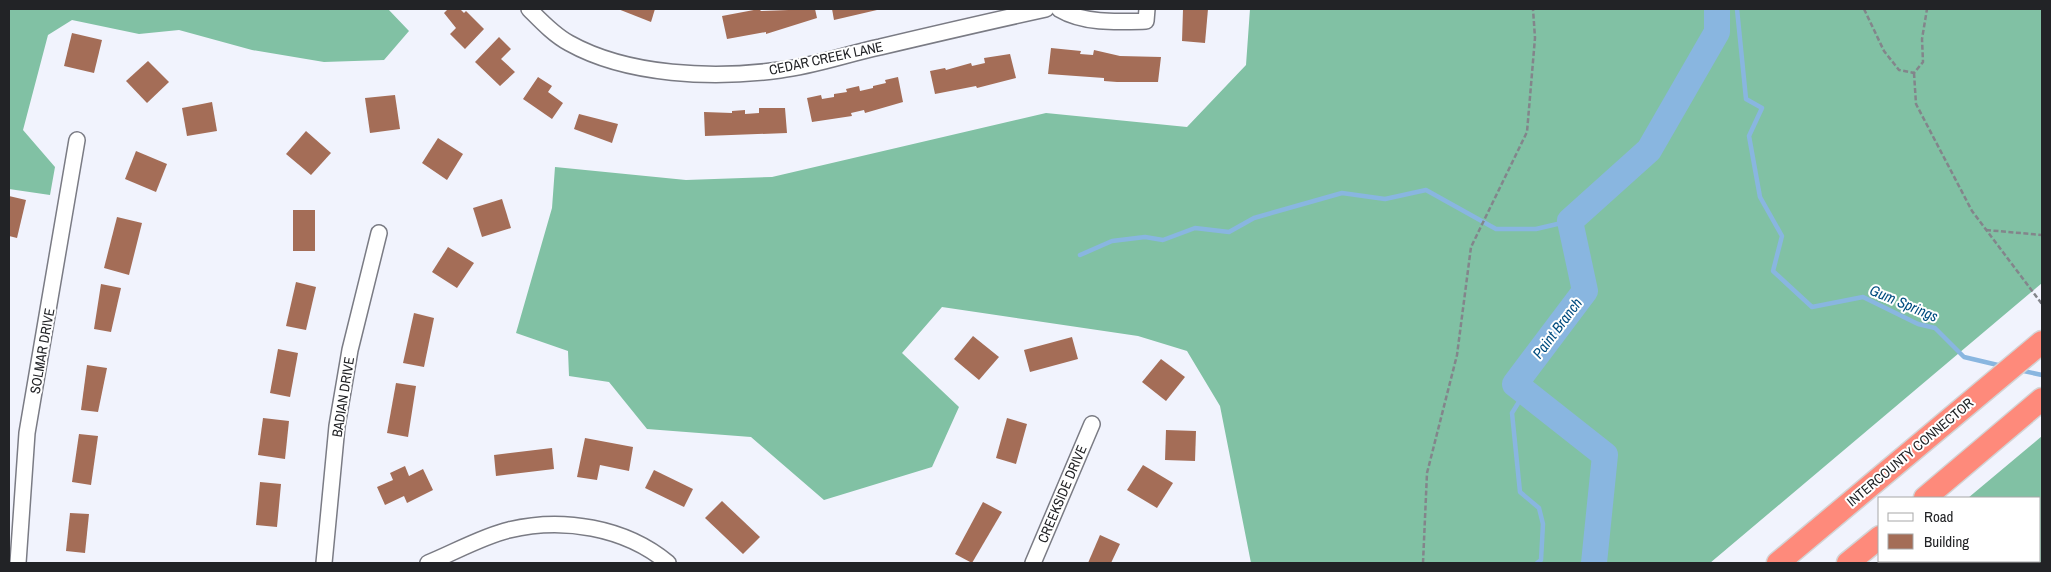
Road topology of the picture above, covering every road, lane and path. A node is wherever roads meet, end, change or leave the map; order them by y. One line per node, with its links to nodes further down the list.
1 (529, 9): 2 (street, CEDAR CREEK LANE)
2 (1046, 9)
3 (1060, 9): 4 (street)
4 (1147, 9)
5 (1533, 9): 24 (path)
6 (1864, 9): 8 (path)
7 (1928, 9): 8 (path)
8 (1914, 73): 10 (path)
9 (77, 140): 19 (street, SOLMAR DRIVE)
10 (1985, 230): 12 (path); 13 (path)
11 (379, 233): 20 (street, BADIAN DRIVE)
12 (2042, 234)
13 (2042, 304)
14 (2042, 342): 25 (highway, INTERCOUNTY CONNECTOR)
15 (2042, 400): 17 (highway)
16 (1092, 424): 23 (street, CREEKSIDE DRIVE)
17 (1926, 497)
18 (1878, 538): 26 (highway)
19 (18, 563)
20 (324, 563)
21 (428, 563): 22 (street)
22 (668, 563)
23 (1033, 563)
24 (1423, 563)
25 (1778, 563)
26 (1848, 563)

